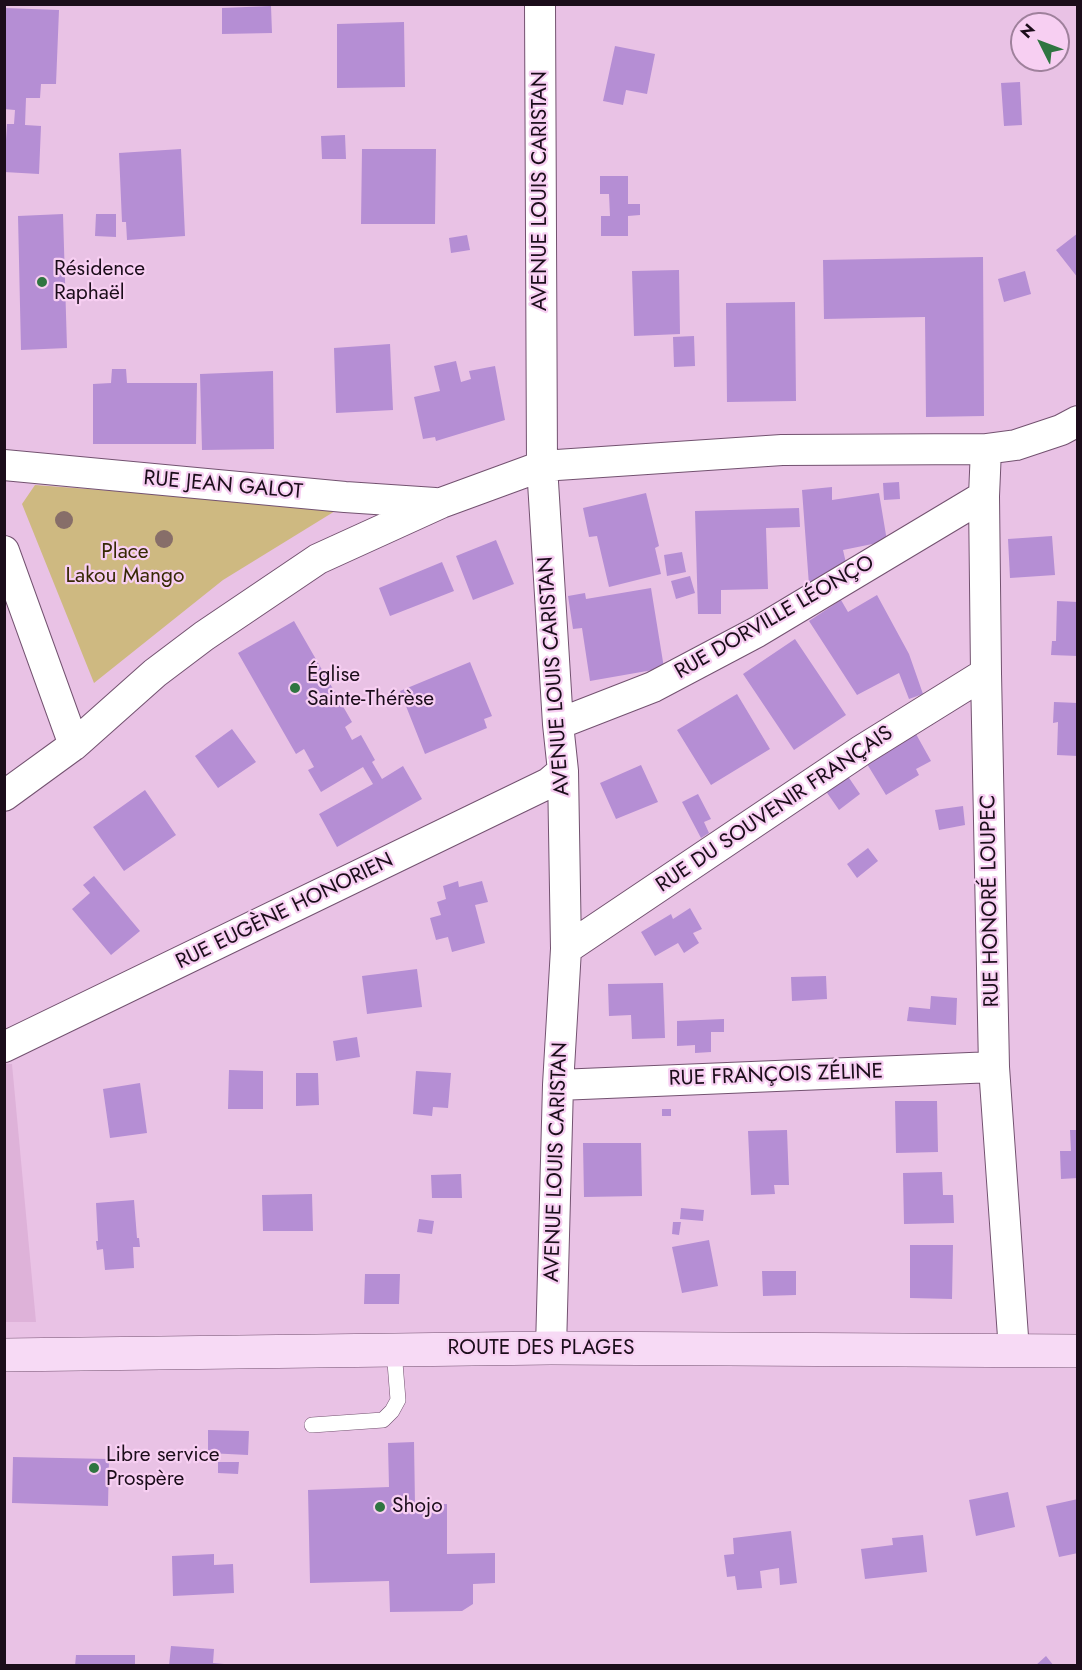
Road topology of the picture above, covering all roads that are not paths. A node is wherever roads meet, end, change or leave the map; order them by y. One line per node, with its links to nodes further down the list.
1 (540, 4): 5 (street, AVENUE LOUIS CARISTAN)
2 (1077, 421): 3 (street)
3 (986, 449): 5 (street); 6 (street, RUE HONORÉ LOUPEC)
4 (4, 465): 7 (street, RUE JEAN GALOT)
5 (542, 466): 7 (street); 10 (street, AVENUE LOUIS CARISTAN)
6 (984, 496): 9 (street, RUE HONORÉ LOUPEC); 10 (street, RUE DORVILLE LÉONÇO)
7 (441, 503): 11 (street)
8 (4, 551): 11 (street)
9 (986, 673): 14 (street, RUE DU SOUVENIR FRANÇAIS); 16 (street, RUE HONORÉ LOUPEC)
10 (558, 724): 12 (street, AVENUE LOUIS CARISTAN)
11 (74, 745): 13 (street)
12 (563, 771): 14 (street, AVENUE LOUIS CARISTAN); 15 (street, RUE EUGÈNE HONORIEN)
13 (4, 796)
14 (566, 949): 17 (street, AVENUE LOUIS CARISTAN)
15 (4, 1047)
16 (994, 1067): 17 (street, RUE FRANÇOIS ZÉLINE); 20 (street, RUE HONORÉ LOUPEC)
17 (558, 1085): 18 (street, AVENUE LOUIS CARISTAN)
18 (551, 1348): 19 (street, ROUTE DES PLAGES); 20 (street, ROUTE DES PLAGES)
19 (394, 1350): 22 (street, ROUTE DES PLAGES); 23 (lane)
20 (1014, 1351): 21 (street, ROUTE DES PLAGES)
21 (1077, 1351)
22 (4, 1355)
23 (312, 1425)

